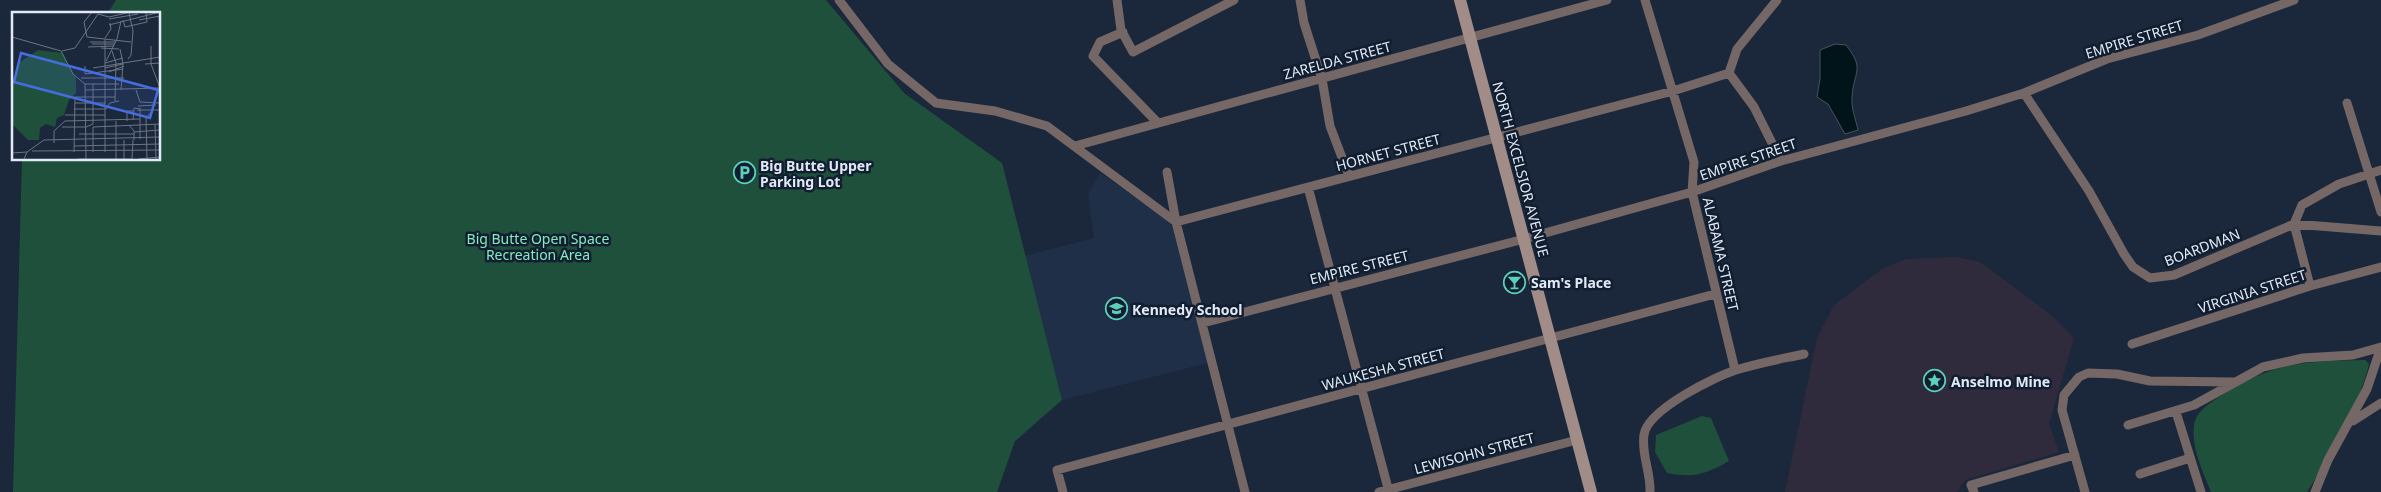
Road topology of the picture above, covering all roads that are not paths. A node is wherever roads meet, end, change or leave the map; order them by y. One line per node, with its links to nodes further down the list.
1 (840, 0): 19 (street)
2 (1117, 0): 10 (street)
3 (1234, 0): 10 (street)
4 (1300, 0): 13 (street)
5 (1460, 0): 11 (street, NORTH EXCELSIOR AVENUE)
6 (1606, 0): 11 (street, ZARELDA STREET)
7 (1645, 0): 14 (street, ALABAMA STREET)
8 (1777, 0): 12 (street)
9 (2294, 0): 15 (street, EMPIRE STREET)
10 (1122, 32): 17 (street)
11 (1470, 38): 13 (street, ZARELDA STREET); 18 (street, NORTH EXCELSIOR AVENUE)
12 (1729, 73): 14 (street, HORNET STREET); 20 (street)
13 (1322, 79): 17 (street, ZARELDA STREET); 24 (street)
14 (1673, 90): 18 (street, HORNET STREET); 26 (street, ALABAMA STREET)
15 (2024, 93): 20 (street, EMPIRE STREET); 29 (street, BOARDMAN)
16 (2347, 103): 23 (street)
17 (1157, 122): 19 (street, ZARELDA STREET)
18 (1497, 137): 24 (street, HORNET STREET); 31 (street, NORTH EXCELSIOR AVENUE)
19 (1075, 146): 28 (street)
20 (1781, 161): 26 (street, EMPIRE STREET)
21 (2381, 170): 23 (street)
22 (1167, 172): 28 (street)
23 (2368, 174): 27 (street); 29 (street)
24 (1349, 176): 25 (street, HORNET STREET)
25 (1308, 187): 28 (street, HORNET STREET); 34 (street)
26 (1692, 192): 31 (street, EMPIRE STREET); 35 (street, ALABAMA STREET)
27 (2381, 212)
28 (1176, 222): 36 (street)
29 (2294, 224): 30 (street, BOARDMAN); 33 (street)
30 (2381, 231)
31 (1524, 239): 34 (street, EMPIRE STREET); 37 (street, NORTH EXCELSIOR AVENUE)
32 (2381, 267): 33 (street, VIRGINIA STREET)
33 (2310, 286): 38 (street, VIRGINIA STREET)
34 (1334, 288): 36 (street, EMPIRE STREET); 43 (street)
35 (1715, 294): 37 (street, WAUKESHA STREET); 41 (street, ALABAMA STREET)
36 (1203, 322): 46 (street)
37 (1552, 339): 43 (street, WAUKESHA STREET); 49 (street, NORTH EXCELSIOR AVENUE)
38 (2132, 344)
39 (2381, 348): 42 (street); 48 (street)
40 (1804, 354): 41 (street)
41 (1735, 370): 59 (street)
42 (2234, 382): 45 (street); 50 (street)
43 (1361, 389): 46 (street, WAUKESHA STREET); 55 (street)
44 (2381, 403): 48 (street)
45 (2176, 412): 47 (street); 51 (street)
46 (1226, 424): 56 (street, WAUKESHA STREET); 57 (street)
47 (2128, 425)
48 (2349, 425): 54 (street)
49 (1577, 440): 55 (street, LEWISOHN STREET); 58 (street, NORTH EXCELSIOR AVENUE)
50 (2075, 455): 53 (street); 60 (street)
51 (2190, 458): 52 (street); 61 (street)
52 (2140, 474)
53 (1973, 488)
54 (2318, 489)
55 (1385, 491)
56 (1063, 492)
57 (1245, 492)
58 (1591, 492)
59 (1650, 492)
60 (2085, 492)
61 (2201, 492)

